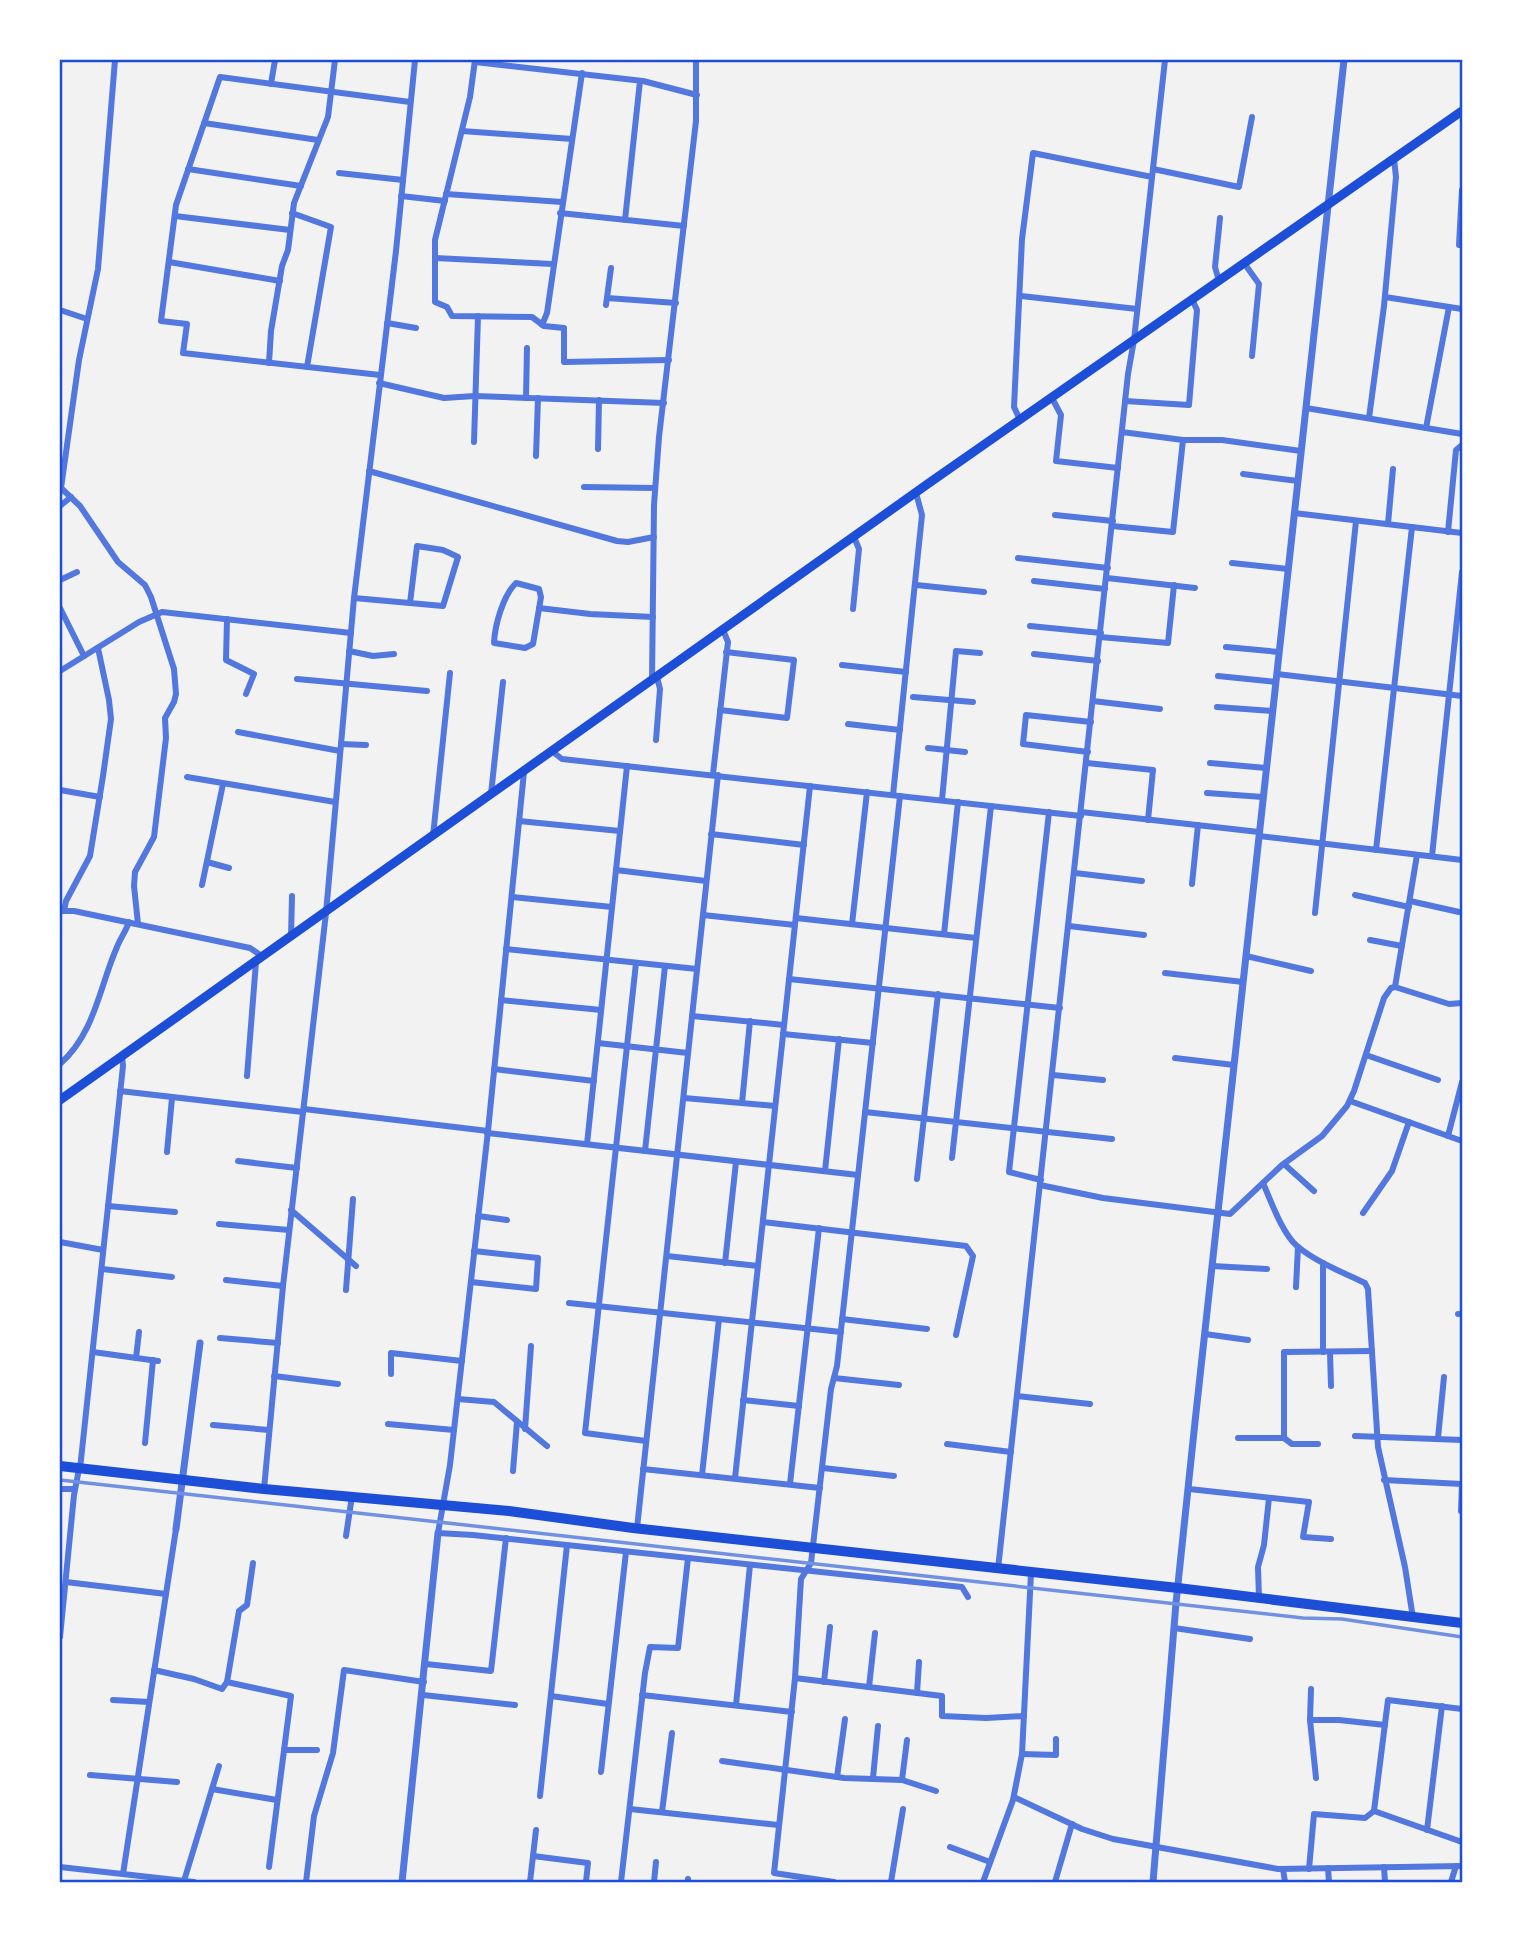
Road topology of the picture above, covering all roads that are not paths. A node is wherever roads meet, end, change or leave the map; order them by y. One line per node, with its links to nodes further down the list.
1 (116, 60): 58 (street)
2 (275, 60): 12 (street)
3 (335, 60): 13 (street)
4 (415, 60): 15 (street)
5 (696, 60): 14 (street)
6 (1165, 60): 24 (street)
7 (1344, 60): 33 (street)
8 (475, 61): 9 (street); 19 (street)
9 (532, 63): 10 (street)
10 (582, 73): 11 (street); 20 (street)
11 (640, 80): 14 (street); 38 (street)
12 (271, 84): 13 (street); 18 (street)
13 (331, 92): 15 (street); 21 (street)
14 (697, 95): 39 (street)
15 (410, 102): 27 (street)
16 (1461, 116): 22 (main road)
17 (1252, 117): 24 (street)
18 (204, 123): 21 (street); 23 (street)
19 (462, 131): 20 (street); 31 (street)
20 (572, 139): 32 (street)
21 (318, 140): 28 (street)
22 (1394, 159): 33 (main road); 50 (street)
23 (188, 169): 28 (street); 36 (street)
24 (1153, 169): 26 (street)
25 (339, 173): 27 (street)
26 (1152, 177): 49 (street); 54 (street)
27 (403, 180): 30 (street)
28 (300, 186): 35 (street)
29 (1462, 190): 41 (street)
30 (401, 196): 31 (street); 59 (street)
31 (446, 198): 32 (street); 42 (street)
32 (562, 202): 34 (street)
33 (1328, 205): 44 (main road); 76 (street)
34 (560, 213): 38 (street); 45 (street)
35 (292, 214): 40 (street); 67 (street)
36 (175, 215): 40 (street); 43 (street)
37 (1220, 218): 48 (street)
38 (625, 220): 39 (street)
39 (684, 226): 52 (street)
40 (290, 230): 47 (street)
41 (1459, 245)
42 (435, 258): 45 (street); 57 (street)
43 (169, 262): 47 (street); 66 (street)
44 (1244, 263): 48 (main road); 64 (street)
45 (552, 264): 60 (street)
46 (611, 268): 52 (street)
47 (280, 281): 66 (street)
48 (1219, 281): 51 (main road)
49 (1021, 296): 54 (street); 78 (street)
50 (1385, 297): 53 (street); 77 (street)
51 (1192, 299): 62 (main road); 74 (street)
52 (676, 303): 65 (street)
53 (1448, 307): 55 (street); 79 (street)
54 (1137, 309): 62 (street)
55 (1462, 309)
56 (60, 310): 58 (street)
57 (478, 316): 60 (street); 69 (street)
58 (87, 319): 96 (street)
59 (387, 323): 61 (street); 68 (street)
60 (542, 325): 65 (street)
61 (416, 328)
62 (1134, 340): 72 (main road); 74 (street)
63 (527, 348): 70 (street)
64 (1252, 356)
65 (669, 360): 75 (street)
66 (269, 363): 67 (street)
67 (307, 367): 68 (street)
68 (380, 379): 69 (street); 90 (street)
69 (475, 396): 70 (street); 83 (street)
70 (526, 398): 71 (street)
71 (538, 398): 73 (street); 87 (street)
72 (1052, 398): 78 (main road); 88 (street)
73 (599, 400): 75 (street); 85 (street)
74 (1125, 401): 80 (street)
75 (664, 403): 94 (street)
76 (1306, 408): 77 (street); 86 (street)
77 (1369, 418): 79 (street)
78 (1020, 420): 95 (main road)
79 (1426, 428): 81 (street)
80 (1122, 432): 82 (street); 88 (street)
81 (1462, 434)
82 (1182, 440): 86 (street); 101 (street)
83 (474, 442)
84 (1462, 445): 104 (street)
85 (598, 449)
86 (1301, 451): 92 (street)
87 (536, 456)
88 (1118, 468): 101 (street)
89 (1393, 469): 102 (street)
90 (369, 471): 106 (street); 122 (street)
91 (1243, 474): 92 (street)
92 (1298, 481): 98 (street)
93 (584, 487): 94 (street)
94 (655, 488): 106 (street)
95 (916, 492): 107 (main road); 117 (street)
96 (71, 497): 97 (street); 127 (street)
97 (60, 506)
98 (1294, 513): 100 (street); 111 (street)
99 (1055, 515): 101 (street)
100 (1356, 521): 102 (street); 152 (street)
101 (1112, 523): 110 (street)
102 (1388, 524): 103 (street)
103 (1412, 527): 104 (street); 155 (street)
104 (1448, 532): 105 (street)
105 (1462, 533)
106 (654, 537): 128 (street)
107 (854, 537): 126 (street); 131 (main road)
108 (1018, 558): 110 (street)
109 (1232, 563): 111 (street)
110 (1108, 568): 114 (street)
111 (1288, 569): 138 (street)
112 (77, 572): 115 (street)
113 (1462, 572): 158 (street)
114 (1107, 578): 118 (street); 120 (street)
115 (60, 580)
116 (1034, 581): 120 (street)
117 (916, 585): 121 (street); 146 (street)
118 (1174, 586): 119 (street); 133 (street)
119 (1195, 588)
120 (1105, 589): 133 (street)
121 (984, 593)
122 (355, 598): 123 (street); 132 (street)
123 (410, 603): 123 (street)
124 (60, 608): 142 (street)
125 (539, 608): 125 (street); 128 (street)
126 (853, 609)
127 (156, 615): 129 (street); 135 (street); 235 (street)
128 (653, 617): 151 (street)
129 (227, 619): 132 (street); 157 (street)
130 (1030, 626): 133 (street)
131 (723, 630): 137 (street); 151 (main road)
132 (351, 633): 136 (street)
133 (1100, 635): 143 (street)
134 (1226, 647): 138 (street)
135 (98, 648): 142 (street); 194 (street)
136 (349, 650): 140 (street); 154 (street)
137 (726, 652): 166 (street); 166 (street)
138 (1279, 652): 149 (street)
139 (980, 653): 161 (street)
140 (394, 654)
141 (1034, 654): 143 (street)
142 (84, 656): 145 (street)
143 (1098, 661): 162 (street)
144 (842, 665): 146 (street)
145 (60, 671)
146 (906, 672): 170 (street)
147 (450, 673): 208 (street)
148 (1218, 676): 149 (street)
149 (1276, 678): 152 (street); 167 (street)
150 (297, 679): 154 (street)
151 (655, 679): 172 (street); 178 (main road)
152 (1340, 681): 155 (street); 209 (street)
153 (503, 682): 192 (street)
154 (346, 684): 156 (street); 174 (street)
155 (1394, 688): 158 (street); 211 (street)
156 (427, 691)
157 (246, 694)
158 (1449, 694): 159 (street); 213 (street)
159 (1462, 696)
160 (913, 697): 161 (street)
161 (951, 700): 163 (street); 176 (street)
162 (1093, 701): 165 (street); 168 (street)
163 (973, 702)
164 (1217, 707): 167 (street)
165 (1160, 709)
166 (720, 710): 185 (street)
167 (1273, 711): 183 (street)
168 (1091, 722): 179 (street); 179 (street)
169 (848, 724): 170 (street)
170 (900, 730): 193 (street)
171 (238, 732): 174 (street)
172 (656, 740)
173 (366, 745): 174 (street)
174 (340, 748): 197 (street)
175 (928, 748): 176 (street)
176 (947, 750): 177 (street); 196 (street)
177 (965, 751)
178 (553, 752): 182 (street); 184 (main road)
179 (1088, 752): 180 (street)
180 (1087, 763): 201 (street); 202 (street)
181 (1210, 763): 183 (street)
182 (627, 766): 185 (street); 205 (street)
183 (1266, 768): 195 (street)
184 (524, 772): 192 (main road); 203 (street)
185 (715, 774): 188 (street); 206 (street)
186 (187, 777): 187 (street)
187 (223, 783): 197 (street); 215 (street)
188 (810, 786): 190 (street); 210 (street)
189 (60, 790): 194 (street)
190 (867, 792): 193 (street); 236 (street)
191 (1207, 793): 195 (street)
192 (491, 794): 208 (main road)
193 (897, 796): 196 (street); 238 (street)
194 (100, 797): 228 (street)
195 (1263, 797): 207 (street)
196 (942, 800): 198 (street)
197 (335, 802): 230 (street)
198 (958, 802): 199 (street); 239 (street)
199 (991, 806): 200 (street); 242 (street)
200 (1049, 812): 201 (street); 262 (street)
201 (1081, 814): 202 (street); 218 (street)
202 (1148, 820): 204 (street)
203 (519, 821): 205 (street); 225 (street)
204 (1198, 825): 207 (street); 221 (street)
205 (620, 831): 217 (street)
206 (711, 834): 210 (street); 219 (street)
207 (1259, 834): 209 (street); 246 (street)
208 (433, 836): 230 (main road)
209 (1322, 843): 211 (street); 231 (street)
210 (804, 845): 233 (street)
211 (1376, 850): 212 (street)
212 (1417, 855): 213 (street); 226 (street)
213 (1433, 856): 214 (street)
214 (1462, 860)
215 (207, 862): 216 (street); 222 (street)
216 (229, 867)
217 (616, 870): 219 (street); 227 (street)
218 (1075, 873): 220 (street); 237 (street)
219 (706, 881): 232 (street)
220 (1142, 881)
221 (1192, 884)
222 (202, 885)
223 (1354, 895): 226 (street)
224 (292, 896): 241 (street)
225 (512, 897): 227 (street); 245 (street)
226 (1409, 904): 229 (street); 244 (street)
227 (612, 907): 247 (street)
228 (62, 911): 234 (street)
229 (1459, 912)
230 (326, 913): 241 (main road); 294 (street)
231 (1315, 913)
232 (703, 915): 233 (street); 251 (street)
233 (795, 921): 236 (street); 254 (street)
234 (129, 922): 235 (street); 278 (street)
235 (138, 924): 248 (street)
236 (852, 924): 238 (street)
237 (1069, 926): 240 (street); 263 (street)
238 (884, 928): 239 (street); 256 (street)
239 (944, 934): 242 (street)
240 (1144, 935)
241 (291, 936): 248 (main road)
242 (976, 938): 259 (street)
243 (1370, 940): 244 (street)
244 (1402, 946): 257 (street)
245 (506, 949): 247 (street); 260 (street)
246 (1246, 956): 252 (street); 255 (street)
247 (607, 959): 249 (street); 264 (street)
248 (259, 960): 276 (main road); 282 (street)
249 (636, 962): 250 (street); 272 (street)
250 (665, 966): 251 (street); 273 (street)
251 (697, 969): 265 (street)
252 (1311, 971)
253 (1165, 973): 255 (street)
254 (789, 979): 256 (street); 267 (street)
255 (1243, 982): 279 (street)
256 (879, 987): 258 (street); 271 (street)
257 (1395, 987): 261 (street); 275 (street)
258 (938, 994): 259 (street); 296 (street)
259 (970, 997): 262 (street); 297 (street)
260 (501, 1000): 264 (street); 280 (street)
261 (1462, 1003)
262 (1028, 1004): 263 (street); 299 (street)
263 (1060, 1008): 281 (street)
264 (601, 1010): 270 (street)
265 (692, 1016): 266 (street); 274 (street)
266 (750, 1021): 267 (street); 292 (street)
267 (784, 1025): 268 (street)
268 (783, 1034): 269 (street); 293 (street)
269 (839, 1040): 271 (street); 316 (street)
270 (598, 1042): 272 (street); 285 (street)
271 (873, 1043): 295 (street)
272 (627, 1046): 273 (street); 306 (street)
273 (656, 1049): 274 (street); 307 (street)
274 (688, 1053): 289 (street)
275 (1366, 1055): 284 (street); 291 (street)
276 (122, 1056): 287 (street); 290 (main road)
277 (1175, 1058): 279 (street)
278 (60, 1064)
279 (1234, 1065): 327 (street)
280 (494, 1069): 285 (street); 300 (street)
281 (1053, 1074): 283 (street); 301 (street)
282 (247, 1076)
283 (1103, 1080)
284 (1438, 1080)
285 (594, 1081): 305 (street)
286 (1462, 1082): 302 (street)
287 (120, 1091): 288 (street); 323 (street)
288 (172, 1098): 294 (street); 308 (street)
289 (684, 1098): 292 (street); 309 (street)
290 (60, 1100)
291 (1350, 1101): 298 (street); 313 (street)
292 (742, 1103): 293 (street)
293 (775, 1106): 314 (street)
294 (304, 1110): 300 (street); 315 (street)
295 (865, 1112): 296 (street); 317 (street)
296 (924, 1119): 297 (street); 318 (street)
297 (956, 1122): 299 (street); 310 (street)
298 (1409, 1122): 302 (street); 326 (street)
299 (1014, 1129): 301 (street); 319 (street)
300 (488, 1132): 305 (street); 328 (street)
301 (1046, 1132): 303 (street); 319 (street)
302 (1448, 1136): 304 (street)
303 (1112, 1139)
304 (1462, 1141)
305 (587, 1144): 306 (street)
306 (615, 1147): 307 (street); 355 (street)
307 (645, 1151): 309 (street)
308 (167, 1152)
309 (678, 1155): 312 (street); 339 (street)
310 (952, 1158)
311 (238, 1161): 315 (street)
312 (736, 1162): 314 (street); 341 (street)
313 (1284, 1164): 320 (street); 321 (street)
314 (769, 1166): 316 (street); 330 (street)
315 (296, 1168): 324 (street)
316 (825, 1171): 317 (street)
317 (858, 1175): 334 (street)
318 (917, 1179)
319 (1041, 1183): 327 (street); 383 (street)
320 (1263, 1183): 327 (street); 336 (street)
321 (1314, 1191)
322 (353, 1199): 340 (street)
323 (108, 1206): 325 (street); 337 (street)
324 (291, 1210): 333 (street); 340 (street)
325 (175, 1212)
326 (1363, 1213)
327 (1218, 1214): 345 (street)
328 (478, 1216): 329 (street); 338 (street)
329 (507, 1220)
330 (762, 1222): 332 (street); 344 (street)
331 (219, 1224): 333 (street)
332 (819, 1228): 334 (street); 360 (street)
333 (289, 1230): 351 (street)
334 (853, 1233): 357 (street); 365 (street)
335 (60, 1242): 337 (street)
336 (1298, 1247): 342 (street); 352 (street)
337 (103, 1250): 346 (street)
338 (474, 1251): 350 (street); 350 (street)
339 (667, 1256): 341 (street); 356 (street)
340 (348, 1258): 343 (street); 353 (street)
341 (724, 1262): 344 (street)
342 (1323, 1262): 371 (street); 373 (street)
343 (356, 1266)
344 (758, 1266): 359 (street)
345 (1212, 1266): 347 (street); 364 (street)
346 (102, 1269): 348 (street); 372 (street)
347 (1267, 1269)
348 (172, 1277)
349 (226, 1280): 351 (street)
350 (471, 1282): 375 (street)
351 (283, 1286): 369 (street)
352 (1296, 1287)
353 (346, 1290)
354 (569, 1303): 355 (street)
355 (598, 1306): 356 (street); 400 (street)
356 (660, 1313): 358 (street); 400 (street)
357 (842, 1319): 361 (street); 363 (street)
358 (719, 1320): 359 (street); 411 (street)
359 (751, 1323): 360 (street); 385 (street)
360 (807, 1329): 363 (street); 387 (street)
361 (927, 1329)
362 (139, 1332): 374 (street)
363 (841, 1332): 379 (street)
364 (1205, 1334): 367 (street); 421 (street)
365 (956, 1335)
366 (220, 1338): 369 (street)
367 (1248, 1340)
368 (200, 1343): 414 (street)
369 (278, 1343): 377 (street)
370 (531, 1346): 391 (street)
371 (1372, 1351): 373 (street); 395 (street)
372 (93, 1352): 374 (street); 408 (street)
373 (1327, 1352): 382 (street); 397 (street)
374 (136, 1358): 401 (street)
375 (462, 1361): 376 (street); 384 (street)
376 (391, 1374)
377 (274, 1376): 380 (street); 392 (street)
378 (1444, 1377): 398 (street)
379 (834, 1378): 381 (street); 407 (street)
380 (338, 1384)
381 (900, 1385)
382 (1331, 1386)
383 (1017, 1396): 386 (street); 405 (street)
384 (458, 1399): 388 (street); 393 (street)
385 (743, 1400): 387 (street); 413 (street)
386 (1090, 1404)
387 (799, 1406): 416 (street)
388 (517, 1422): 391 (street); 410 (street)
389 (388, 1424): 393 (street)
390 (213, 1425): 392 (street)
391 (525, 1429): 404 (street)
392 (269, 1430): 420 (street)
393 (454, 1430): 424 (street)
394 (1355, 1436): 395 (street)
395 (1377, 1437): 398 (street); 415 (street)
396 (1238, 1438): 397 (street)
397 (1284, 1438): 403 (street)
398 (1438, 1438): 399 (street)
399 (1462, 1440)
400 (646, 1441): 409 (street)
401 (145, 1443)
402 (947, 1444): 405 (street)
403 (1318, 1444)
404 (547, 1446)
405 (1011, 1452): 440 (street)
406 (60, 1466): 408 (main road)
407 (823, 1468): 412 (street); 417 (street)
408 (79, 1469): 414 (main road); 419 (street)
409 (643, 1469): 411 (street); 426 (street)
410 (513, 1471)
411 (702, 1475): 413 (street)
412 (894, 1476)
413 (735, 1478): 416 (street)
414 (183, 1479): 420 (main road); 427 (street)
415 (1384, 1480): 425 (street); 449 (street)
416 (790, 1485): 417 (street)
417 (820, 1488): 435 (street)
418 (60, 1489): 419 (street)
419 (75, 1489): 433 (street)
420 (264, 1489): 422 (main road)
421 (1189, 1489): 423 (street); 444 (street)
422 (352, 1496): 424 (main road); 429 (street)
423 (1269, 1498): 431 (street); 448 (street)
424 (444, 1505): 426 (main road); 428 (street)
425 (1461, 1511)
426 (637, 1528): 435 (main road)
427 (176, 1530): 445 (street)
428 (438, 1534): 430 (street); 457 (street)
429 (346, 1536)
430 (506, 1538): 434 (street); 457 (street)
431 (1331, 1539)
432 (60, 1542): 433 (street)
433 (69, 1543): 443 (street)
434 (568, 1545): 436 (street); 468 (street)
435 (813, 1547): 440 (main road); 441 (street)
436 (626, 1552): 437 (street); 472 (street)
437 (688, 1559): 439 (street); 467 (street)
438 (253, 1563): 460 (street)
439 (750, 1565): 441 (street); 473 (street)
440 (998, 1569): 442 (main road)
441 (805, 1571): 447 (street); 459 (street)
442 (1031, 1573): 444 (main road); 477 (street)
443 (66, 1582): 445 (street); 446 (street)
444 (1178, 1588): 448 (main road); 452 (street)
445 (166, 1594): 458 (street)
446 (62, 1597): 454 (street)
447 (968, 1597)
448 (1259, 1598): 449 (main road)
449 (1413, 1618): 450 (main road)
450 (1462, 1623)
451 (830, 1627): 462 (street)
452 (1174, 1628): 455 (street); 514 (street)
453 (875, 1633): 463 (street)
454 (60, 1637)
455 (1250, 1639)
456 (919, 1662): 465 (street)
457 (426, 1664): 461 (street)
458 (154, 1670): 460 (street); 470 (street)
459 (795, 1678): 462 (street); 476 (street)
460 (227, 1682): 485 (street)
461 (424, 1682): 466 (street); 528 (street)
462 (824, 1682): 463 (street)
463 (869, 1687): 465 (street)
464 (1311, 1689): 479 (street)
465 (917, 1693): 477 (street)
466 (422, 1695): 471 (street); 529 (street)
467 (642, 1695): 473 (street); 504 (street)
468 (551, 1696): 472 (street); 501 (street)
469 (113, 1700): 470 (street)
470 (149, 1702): 496 (street)
471 (515, 1704)
472 (608, 1704): 491 (street)
473 (736, 1705): 476 (street)
474 (1442, 1706): 475 (street); 480 (street); 511 (street)
475 (1462, 1709)
476 (792, 1712): 490 (street)
477 (1024, 1716): 487 (street)
478 (845, 1719): 493 (street)
479 (1310, 1720): 480 (street); 495 (street)
480 (1385, 1725): 506 (street)
481 (878, 1726): 494 (street)
482 (672, 1733): 507 (street)
483 (1055, 1739): 487 (street)
484 (907, 1740): 497 (street)
485 (284, 1750): 486 (street); 503 (street)
486 (317, 1750)
487 (1022, 1754): 502 (street)
488 (722, 1762): 490 (street)
489 (219, 1766): 499 (street)
490 (785, 1769): 493 (street); 509 (street)
491 (601, 1772)
492 (90, 1775): 496 (street)
493 (837, 1777): 494 (street)
494 (873, 1778): 497 (street)
495 (1316, 1778)
496 (137, 1780): 498 (street); 525 (street)
497 (902, 1780): 500 (street)
498 (177, 1782)
499 (212, 1789): 503 (street); 526 (street)
500 (936, 1791)
501 (540, 1796)
502 (1014, 1797): 508 (street); 517 (street)
503 (277, 1800): 520 (street)
504 (629, 1809): 507 (street); 532 (street)
505 (904, 1809): 535 (street)
506 (1374, 1811): 511 (street); 524 (street)
507 (662, 1812): 509 (street)
508 (1072, 1824): 514 (street); 537 (street)
509 (778, 1825): 534 (street)
510 (536, 1830): 515 (street)
511 (1427, 1830): 512 (street)
512 (1462, 1842)
513 (950, 1847): 517 (street)
514 (1155, 1847): 523 (street); 538 (street)
515 (533, 1856): 530 (street); 531 (street)
516 (656, 1862): 533 (street)
517 (990, 1862): 536 (street)
518 (1459, 1866): 521 (street); 542 (street)
519 (60, 1867): 525 (street)
520 (268, 1867)
521 (1384, 1867): 522 (street); 541 (street)
522 (1328, 1868): 524 (street); 540 (street)
523 (1283, 1869): 524 (street); 539 (street)
524 (1309, 1869)
525 (123, 1874): 526 (street)
526 (184, 1881): 527 (street)
527 (194, 1882)
528 (306, 1882)
529 (402, 1882)
530 (530, 1882)
531 (586, 1882)
532 (621, 1882)
533 (654, 1882)
534 (834, 1882)
535 (891, 1882)
536 (983, 1882)
537 (1055, 1882)
538 (1153, 1882)
539 (1284, 1882)
540 (1329, 1882)
541 (1385, 1882)
542 (1451, 1882)

